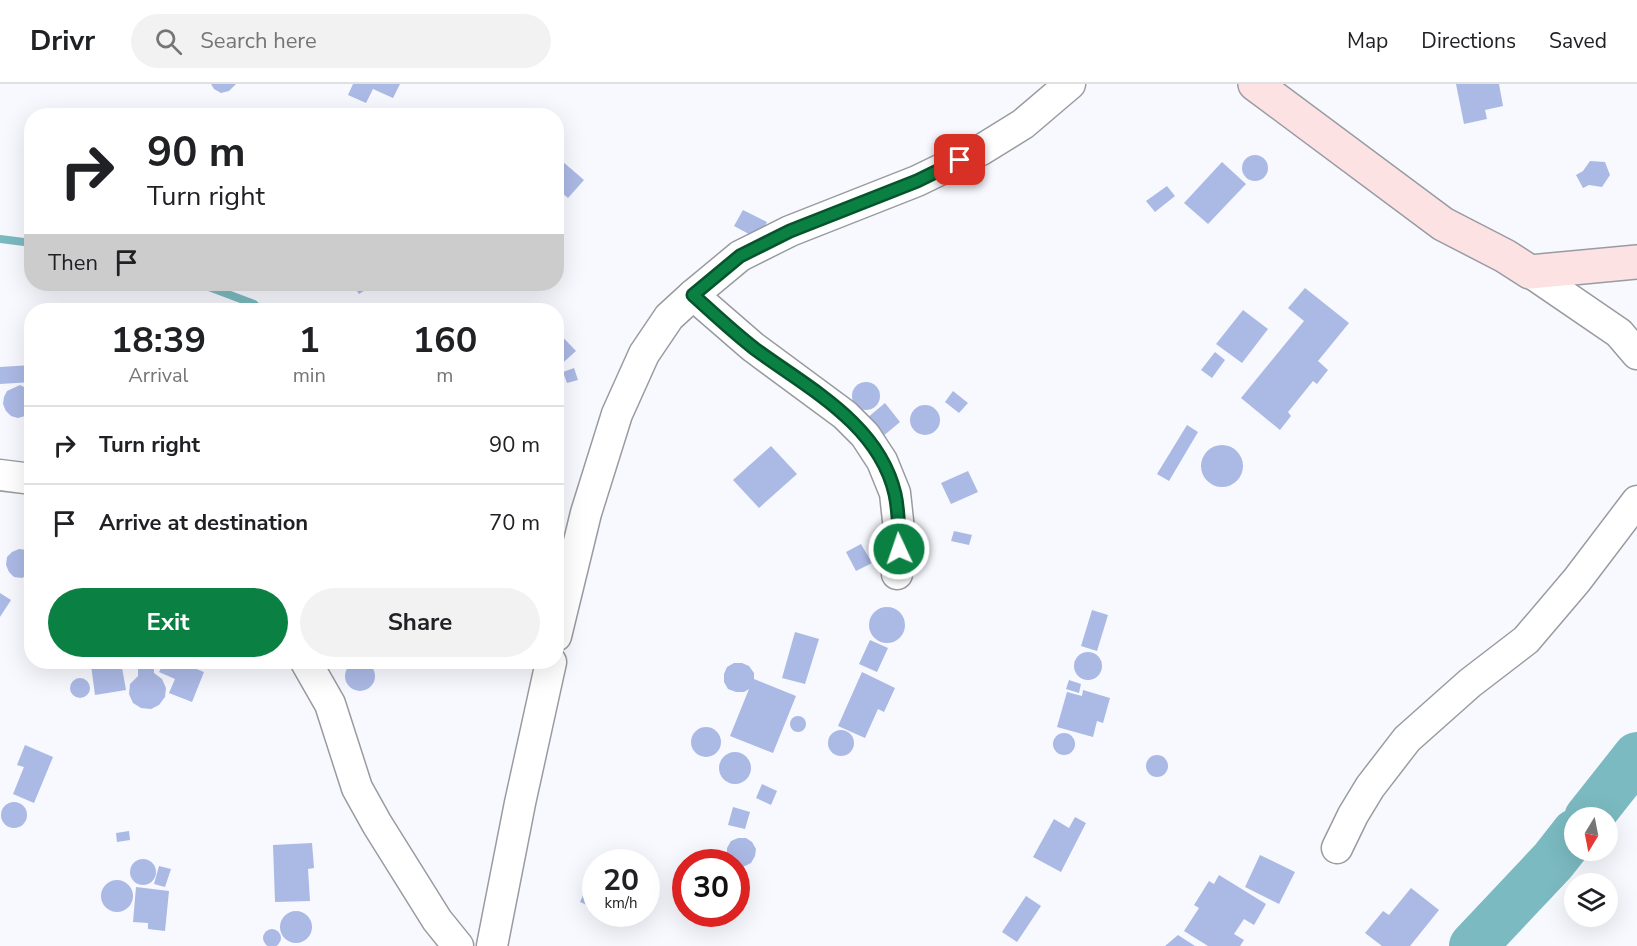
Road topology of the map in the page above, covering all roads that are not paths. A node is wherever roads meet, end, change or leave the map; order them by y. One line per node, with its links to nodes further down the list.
1 (1070, 84): 5 (street)
2 (1255, 84): 4 (street)
3 (1637, 262): 4 (street)
4 (1530, 272): 6 (street)
5 (693, 295): 10 (street); 11 (street)
6 (1637, 354)
7 (0, 476): 8 (street)
8 (24, 478)
9 (1637, 501): 14 (street)
10 (897, 574)
11 (564, 603)
12 (310, 669): 15 (street)
13 (549, 669): 16 (street)
14 (1337, 848)
15 (458, 946)
16 (492, 946)

